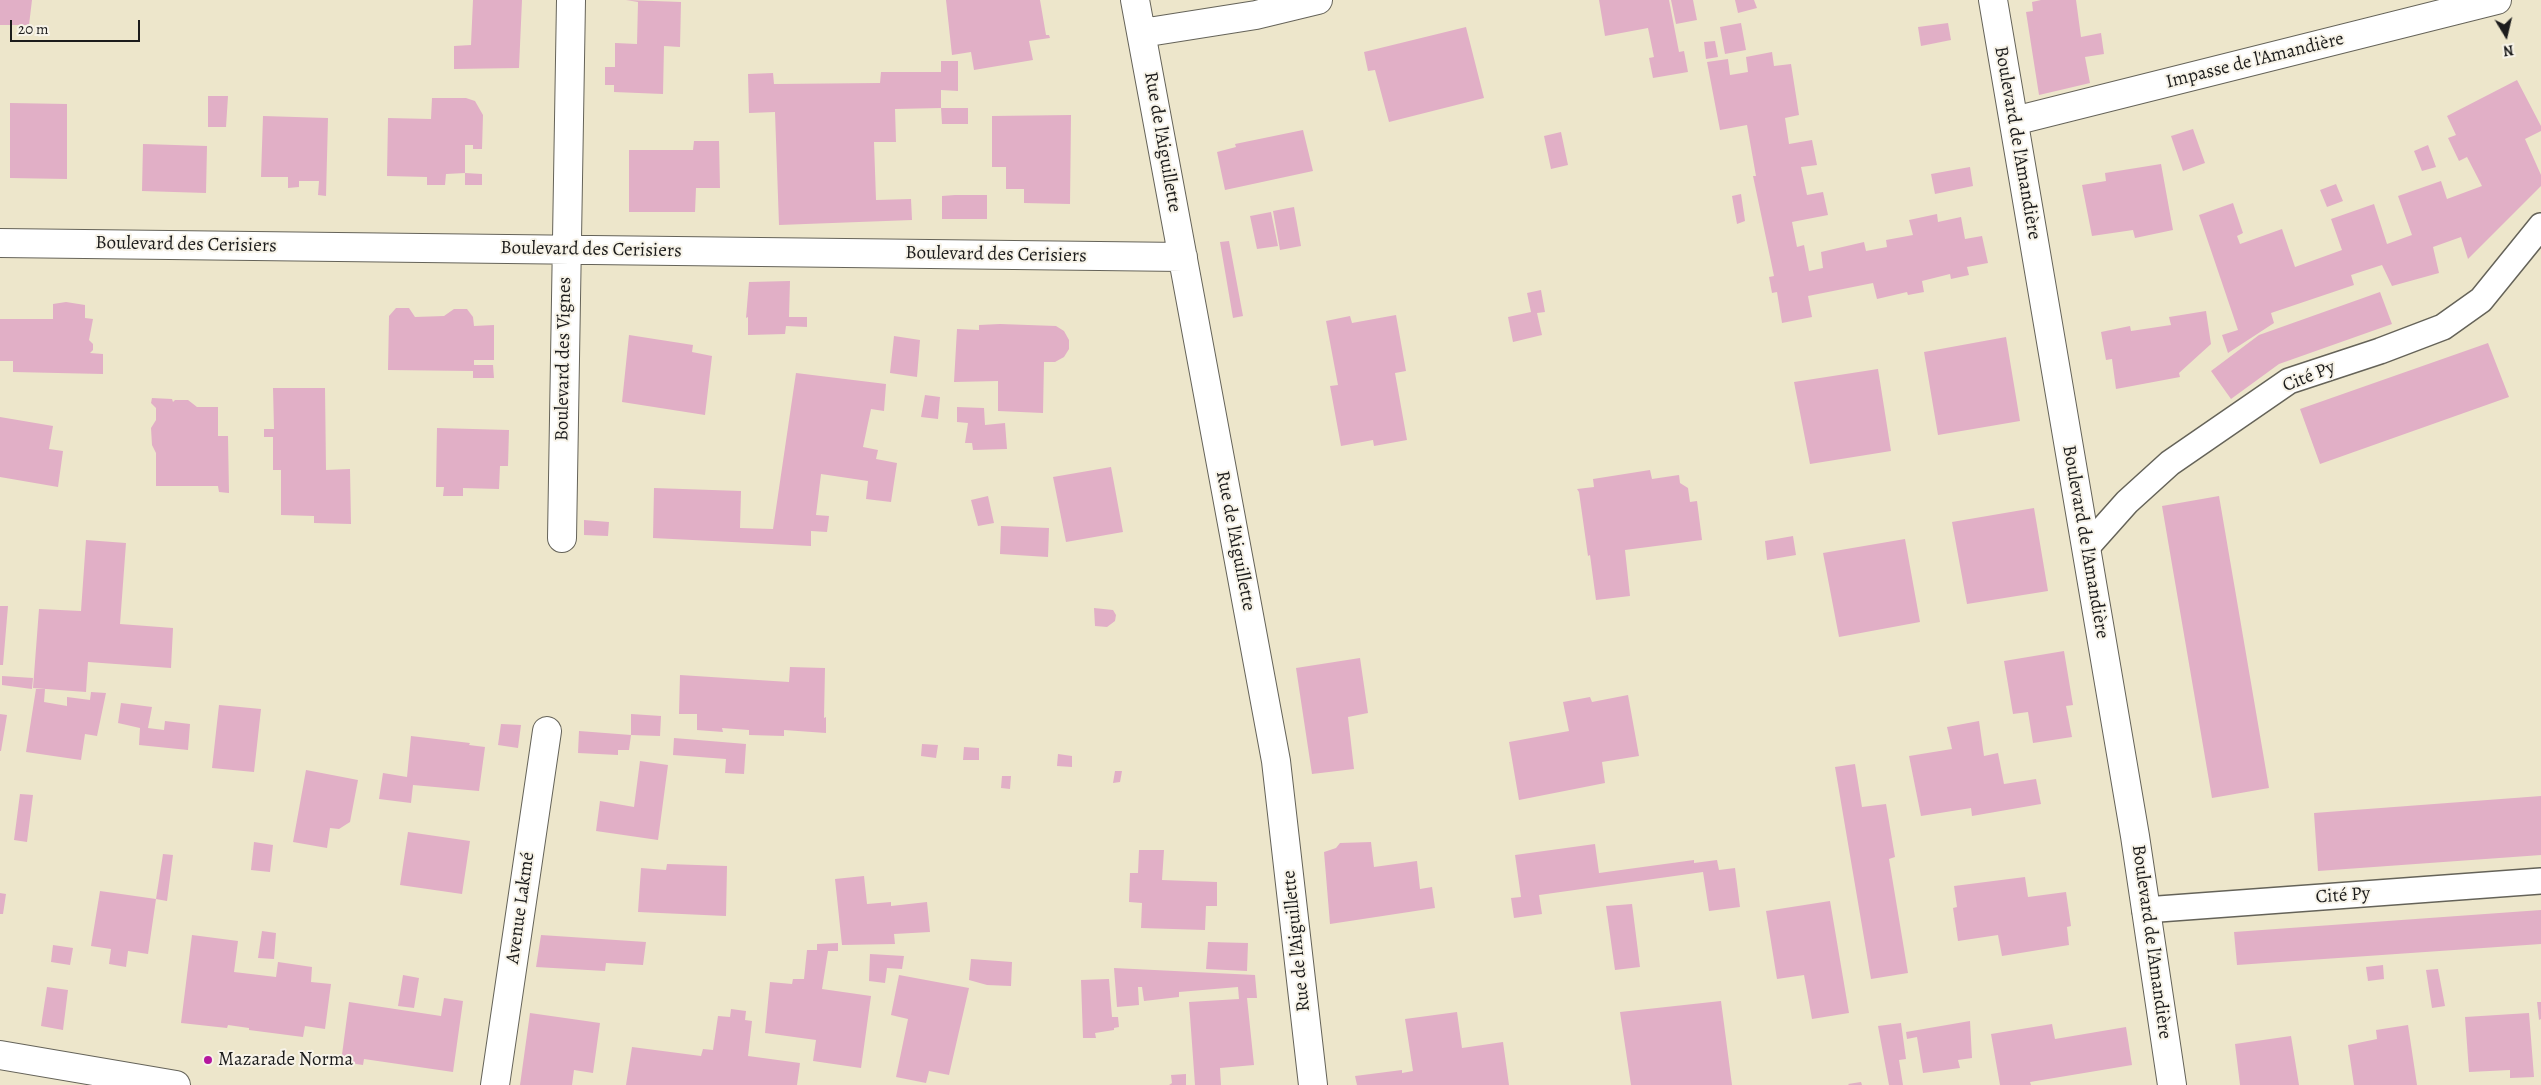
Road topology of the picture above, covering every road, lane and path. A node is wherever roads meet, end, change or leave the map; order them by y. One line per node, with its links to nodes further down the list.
1 (571, 0): 10 (street, Boulevard des Vignes)
2 (1134, 0): 6 (street, Rue de l'Aiguillette)
3 (1318, 0): 6 (street)
4 (1993, 0): 7 (street, Boulevard de l'Amandière)
5 (2496, 0): 7 (street, Impasse de l'Amandière)
6 (1142, 33): 11 (street, Rue de l'Aiguillette)
7 (2014, 121): 13 (street, Boulevard de l'Amandière)
8 (2541, 226): 13 (lane, Cité Py)
9 (0, 243): 10 (street, Boulevard des Cerisiers)
10 (565, 250): 11 (street, Boulevard des Cerisiers); 12 (street, Boulevard des Vignes)
11 (1183, 257): 21 (street, Rue de l'Aiguillette)
12 (562, 538)
13 (2086, 548): 16 (street, Boulevard de l'Amandière)
14 (547, 731): 20 (street, Avenue Lakmé)
15 (2541, 881): 16 (lane, Cité Py)
16 (2146, 910): 22 (street, Boulevard de l'Amandière)
17 (0, 1055): 18 (street)
18 (130, 1082): 19 (street)
19 (176, 1085)
20 (495, 1085)
21 (1313, 1085)
22 (2172, 1085)

